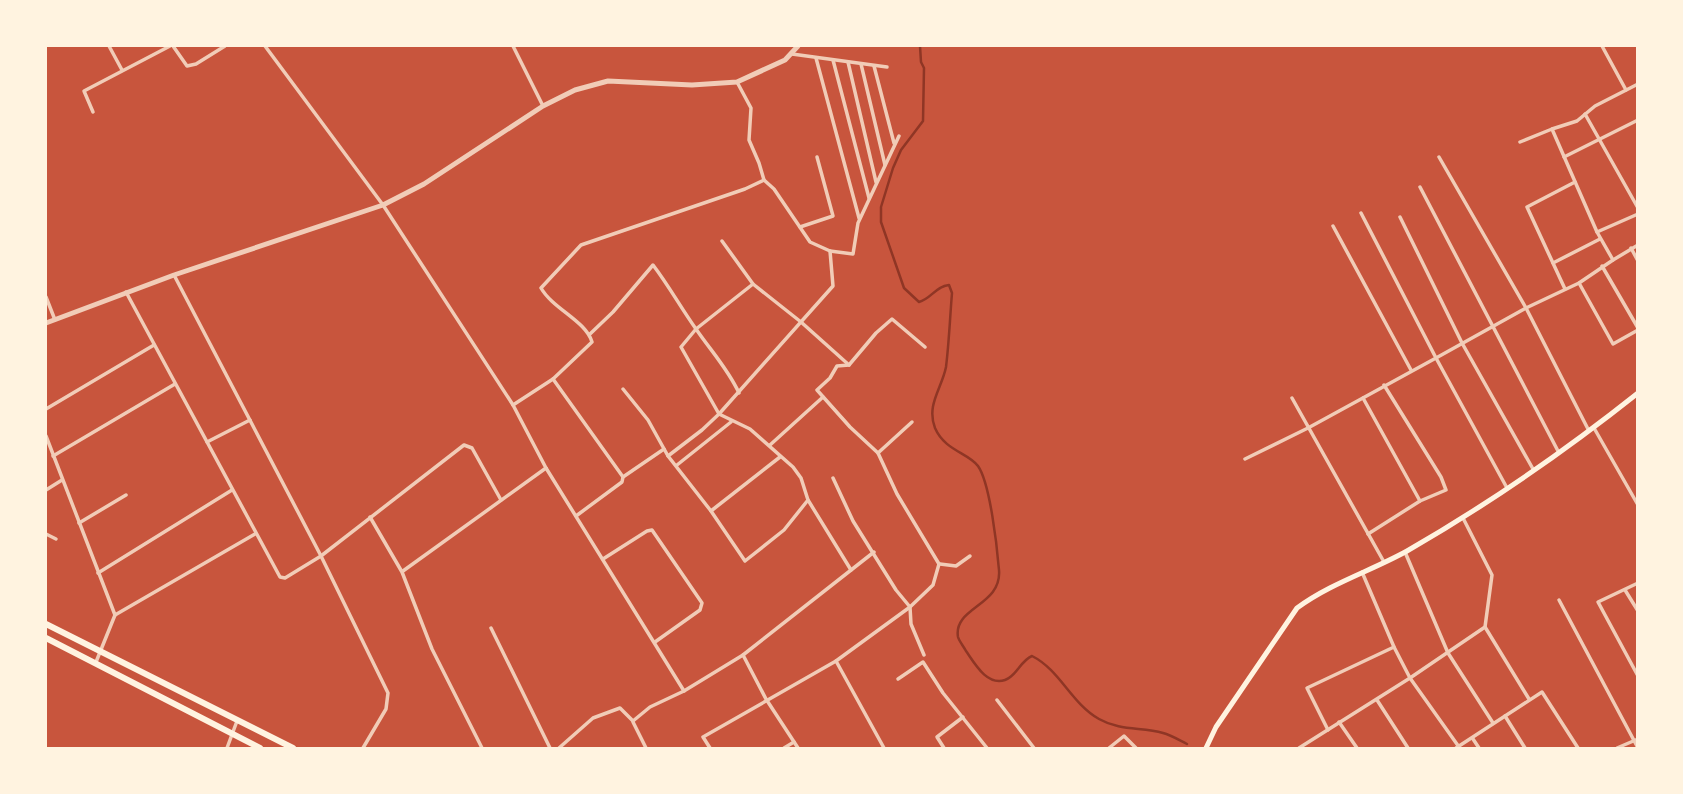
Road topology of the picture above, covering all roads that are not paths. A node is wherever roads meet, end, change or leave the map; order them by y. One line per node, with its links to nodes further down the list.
1 (109, 46): 15 (street)
2 (172, 46): 3 (street); 15 (street)
3 (225, 46)
4 (265, 46): 37 (street)
5 (513, 46): 19 (street)
6 (798, 46): 8 (street)
7 (1602, 46): 18 (street)
8 (792, 54): 9 (street); 16 (street)
9 (816, 58): 10 (street); 42 (street)
10 (833, 60): 11 (street); 36 (street)
11 (848, 62): 12 (street); 34 (street)
12 (862, 64): 13 (street); 31 (street)
13 (874, 65): 14 (street); 27 (street)
14 (887, 67)
15 (122, 70): 20 (street)
16 (737, 82): 19 (street); 32 (street)
17 (1637, 84): 18 (street)
18 (1626, 90): 21 (street)
19 (543, 106): 37 (street)
20 (93, 112)
21 (1585, 114): 23 (street); 25 (street)
22 (1637, 120): 25 (street)
23 (1552, 129): 26 (street); 30 (street)
24 (899, 136): 27 (street)
25 (1599, 139): 30 (street); 38 (street)
26 (1520, 142)
27 (895, 145): 31 (street)
28 (817, 157): 44 (street)
29 (1439, 157): 61 (street)
30 (1564, 158): 33 (street)
31 (885, 167): 34 (street)
32 (764, 180): 44 (street); 68 (street)
33 (1575, 182): 45 (street); 53 (street)
34 (877, 184): 36 (street)
35 (1420, 187): 65 (street)
36 (869, 200): 42 (street)
37 (383, 205): 55 (street); 84 (street)
38 (1637, 208)
39 (1362, 213): 72 (street)
40 (1637, 214): 45 (street)
41 (1400, 217): 69 (street)
42 (859, 220): 50 (street)
43 (1333, 226): 74 (street)
44 (800, 228): 50 (street)
45 (1597, 232): 46 (street)
46 (1600, 239): 51 (street); 53 (street)
47 (722, 241): 57 (street)
48 (1637, 244): 49 (street)
49 (1631, 248): 51 (street); 52 (street)
50 (831, 251): 63 (street)
51 (1613, 260): 54 (street)
52 (1637, 261)
53 (1553, 263): 58 (street)
54 (1602, 266): 56 (street); 66 (street)
55 (174, 275): 59 (street); 87 (street)
56 (1579, 283): 58 (street); 66 (street)
57 (753, 284): 63 (street); 67 (street)
58 (1565, 289): 61 (street)
59 (126, 292): 62 (street); 70 (street)
60 (46, 297): 62 (street)
61 (1526, 308): 65 (street); 91 (street)
62 (55, 320): 64 (street)
63 (801, 322): 73 (street); 79 (street)
64 (46, 323)
65 (1492, 326): 69 (street); 96 (street)
66 (1637, 329)
67 (696, 330): 68 (street); 79 (street); 86 (street)
68 (590, 334): 75 (street)
69 (1462, 342): 72 (street); 104 (street)
70 (154, 345): 76 (street); 85 (street)
71 (925, 348): 73 (street)
72 (1436, 358): 74 (street); 108 (street)
73 (849, 365): 81 (street)
74 (1411, 370): 77 (street)
75 (553, 379): 84 (street); 105 (street)
76 (175, 384): 93 (street); 98 (street)
77 (1384, 385): 83 (street); 114 (street)
78 (623, 389): 95 (street)
79 (739, 393): 86 (street)
80 (1637, 393): 91 (main road)
81 (823, 397): 94 (street); 97 (street)
82 (1292, 398): 90 (street)
83 (1363, 398): 90 (street); 114 (street)
84 (513, 405): 103 (street)
85 (46, 409)
86 (719, 414): 88 (street); 99 (street)
87 (250, 420): 93 (street); 127 (street)
88 (731, 422): 94 (street); 102 (street)
89 (912, 422): 97 (street)
90 (1308, 428): 101 (street); 123 (street)
91 (1591, 429): 96 (main road); 115 (street)
92 (46, 436): 98 (street)
93 (207, 442): 110 (street)
94 (769, 445): 100 (street)
95 (664, 449): 99 (street); 105 (street)
96 (1558, 451): 104 (main road)
97 (878, 453): 131 (street)
98 (53, 456): 107 (street)
99 (668, 456): 102 (street)
100 (780, 457): 113 (street); 116 (street)
101 (1245, 458)
102 (677, 465): 116 (street)
103 (546, 468): 112 (street); 117 (street)
104 (1533, 469): 108 (main road)
105 (623, 477): 117 (street)
106 (833, 478): 125 (street)
107 (62, 480): 109 (street); 120 (street)
108 (1507, 488): 118 (main road)
109 (46, 490)
110 (232, 490): 121 (street); 135 (street)
111 (126, 495): 120 (street)
112 (501, 500): 119 (street); 133 (street)
113 (808, 500): 116 (street); 132 (street)
114 (1420, 501): 123 (street)
115 (1637, 505)
116 (711, 510)
117 (576, 516): 129 (street)
118 (1462, 516): 126 (main road); 143 (street)
119 (370, 517): 127 (street); 133 (street)
120 (79, 523): 135 (street)
121 (256, 533): 127 (street); 141 (street)
122 (46, 534): 124 (street)
123 (1368, 534): 130 (street)
124 (56, 539)
125 (874, 552): 132 (street); 139 (street)
126 (1405, 552): 130 (main road); 149 (street)
127 (321, 556): 177 (street)
128 (970, 556): 131 (street)
129 (603, 559): 146 (street); 146 (street)
130 (1384, 562): 134 (main road)
131 (939, 564): 139 (street)
132 (851, 570): 150 (street)
133 (402, 572): 178 (street)
134 (1362, 572): 147 (street); 191 (main road)
135 (99, 573): 141 (street)
136 (1637, 583): 137 (street)
137 (1625, 590): 140 (street); 154 (street)
138 (1559, 600): 171 (street)
139 (910, 607): 151 (street); 152 (street)
140 (1637, 611)
141 (115, 615): 148 (street)
142 (46, 624): 148 (main road)
143 (1485, 627): 149 (street); 160 (street)
144 (491, 628): 179 (street)
145 (46, 638): 153 (main road)
146 (655, 642): 157 (street)
147 (1394, 647): 155 (street); 168 (street)
148 (100, 653): 153 (street); 164 (main road)
149 (1448, 653): 155 (street); 167 (street)
150 (743, 654): 157 (street); 158 (street)
151 (923, 655)
152 (836, 661): 158 (street); 185 (street)
153 (95, 663): 169 (main road)
154 (1637, 677)
155 (1410, 678): 159 (street); 195 (street)
156 (898, 679): 163 (street)
157 (684, 691): 165 (street)
158 (766, 699): 172 (street); 182 (street)
159 (1376, 699): 166 (street); 194 (street)
160 (1529, 699): 162 (street); 198 (street)
161 (997, 700): 188 (street)
162 (1505, 716): 167 (street); 197 (street)
163 (963, 717): 186 (street); 187 (street)
164 (237, 721): 169 (street); 176 (main road)
165 (633, 721): 180 (street); 181 (street)
166 (1339, 722): 168 (street); 193 (street)
167 (1493, 723): 170 (street)
168 (1328, 730): 173 (street)
169 (231, 736): 174 (street); 175 (main road)
170 (1472, 738): 195 (street); 196 (street)
171 (1636, 739): 199 (street); 200 (street)
172 (794, 742): 183 (street); 184 (street)
173 (1308, 746): 192 (street)
174 (227, 748)
175 (260, 748)
176 (293, 748)
177 (363, 748)
178 (482, 748)
179 (551, 748)
180 (559, 748)
181 (646, 748)
182 (710, 748)
183 (784, 748)
184 (798, 748)
185 (884, 748)
186 (944, 748)
187 (987, 748)
188 (1034, 748)
189 (1109, 748): 190 (street)
190 (1136, 748)
191 (1206, 748)
192 (1299, 748)
193 (1357, 748)
194 (1408, 748)
195 (1457, 748)
196 (1479, 748)
197 (1525, 748)
198 (1578, 748)
199 (1617, 748)
200 (1637, 748)

